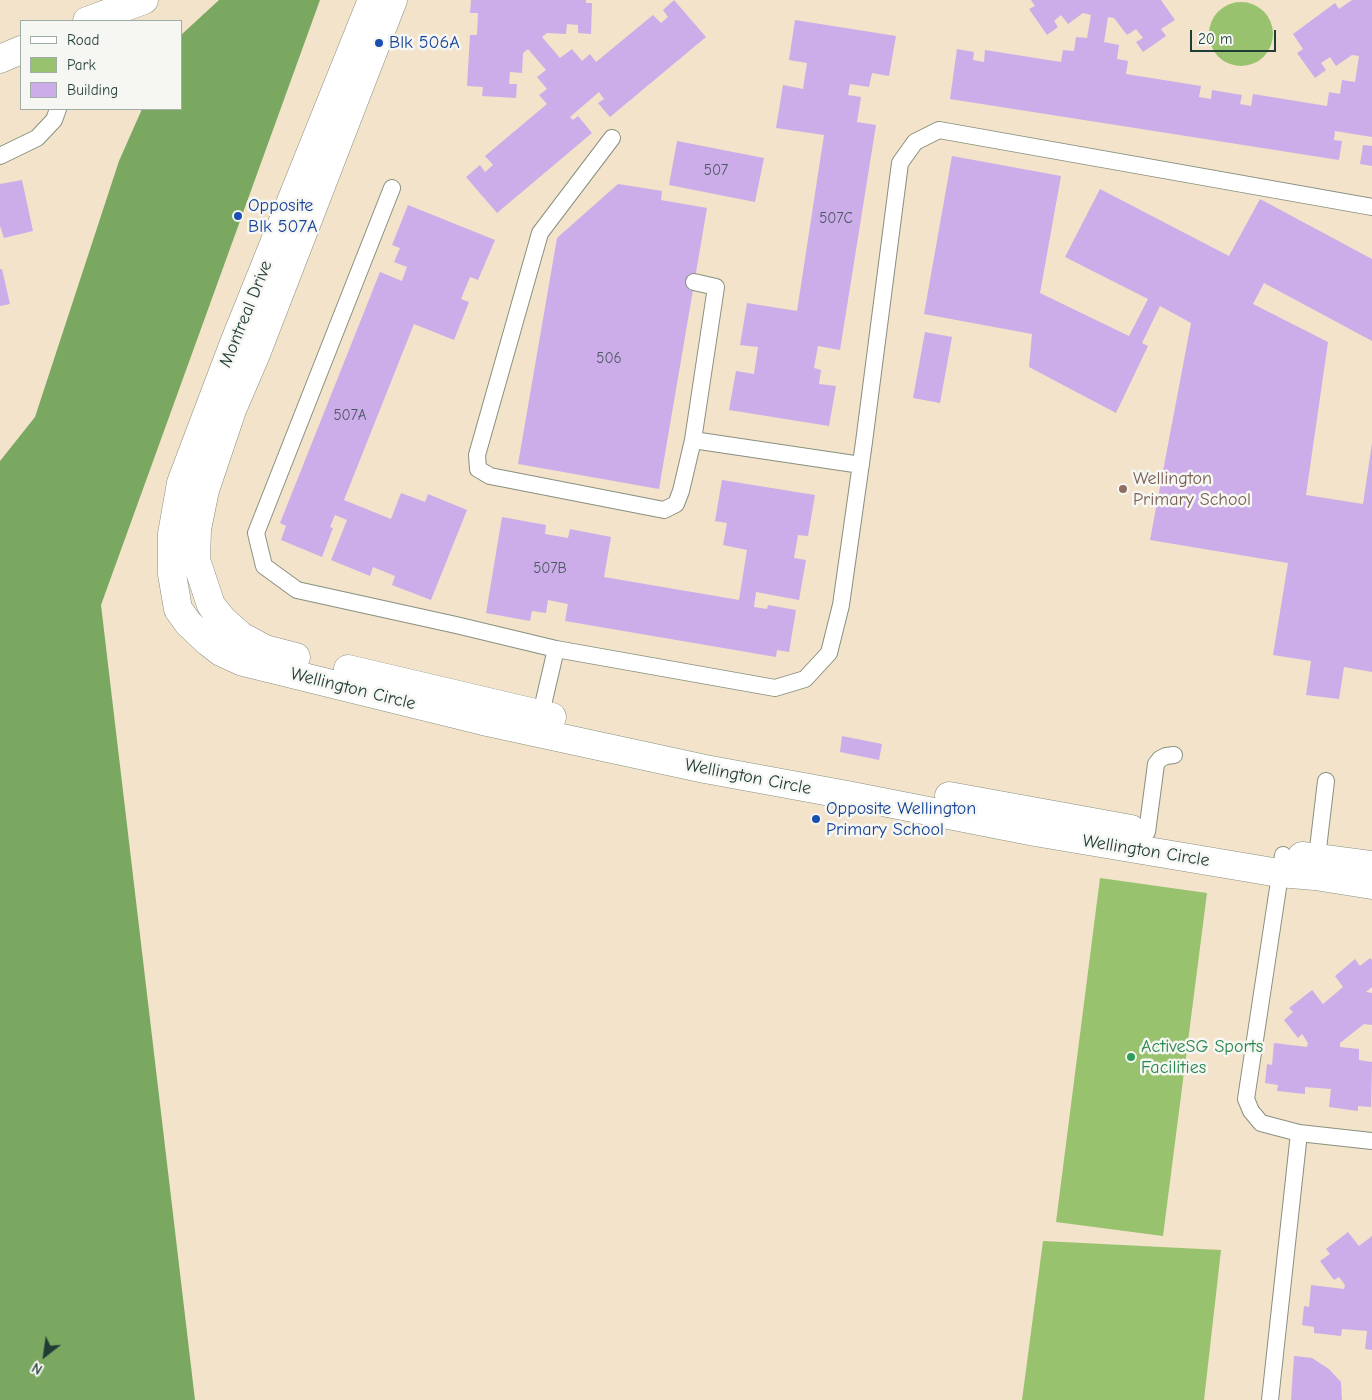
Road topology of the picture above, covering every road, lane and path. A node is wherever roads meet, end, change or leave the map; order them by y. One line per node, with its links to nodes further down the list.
1 (144, 0): 4 (street)
2 (372, 0): 16 (street, Montreal Drive)
3 (393, 0): 15 (street, Montreal Drive)
4 (91, 20)
5 (20, 50): 6 (street)
6 (0, 59)
7 (58, 110): 9 (lane)
8 (612, 138): 13 (lane)
9 (0, 156)
10 (392, 188): 17 (lane)
11 (1372, 206): 14 (lane)
12 (694, 282): 13 (lane)
13 (693, 440): 14 (lane)
14 (861, 465): 17 (lane)
15 (206, 592): 18 (street, Wellington Circle)
16 (178, 609): 18 (street, Wellington Circle)
17 (556, 649): 19 (lane)
18 (484, 711): 19 (street, Wellington Circle)
19 (539, 723): 22 (street, Wellington Circle); 24 (street, Wellington Circle)
20 (1174, 755): 22 (lane)
21 (1326, 781): 23 (lane)
22 (1147, 832): 24 (street, Wellington Circle)
23 (1317, 857): 24 (street, Wellington Circle); 25 (street, Wellington Circle)
24 (1281, 864): 26 (street, Wellington Circle); 27 (lane)
25 (1372, 865)
26 (1372, 884)
27 (1299, 1133): 28 (lane); 29 (lane)
28 (1372, 1141)
29 (1270, 1400)

